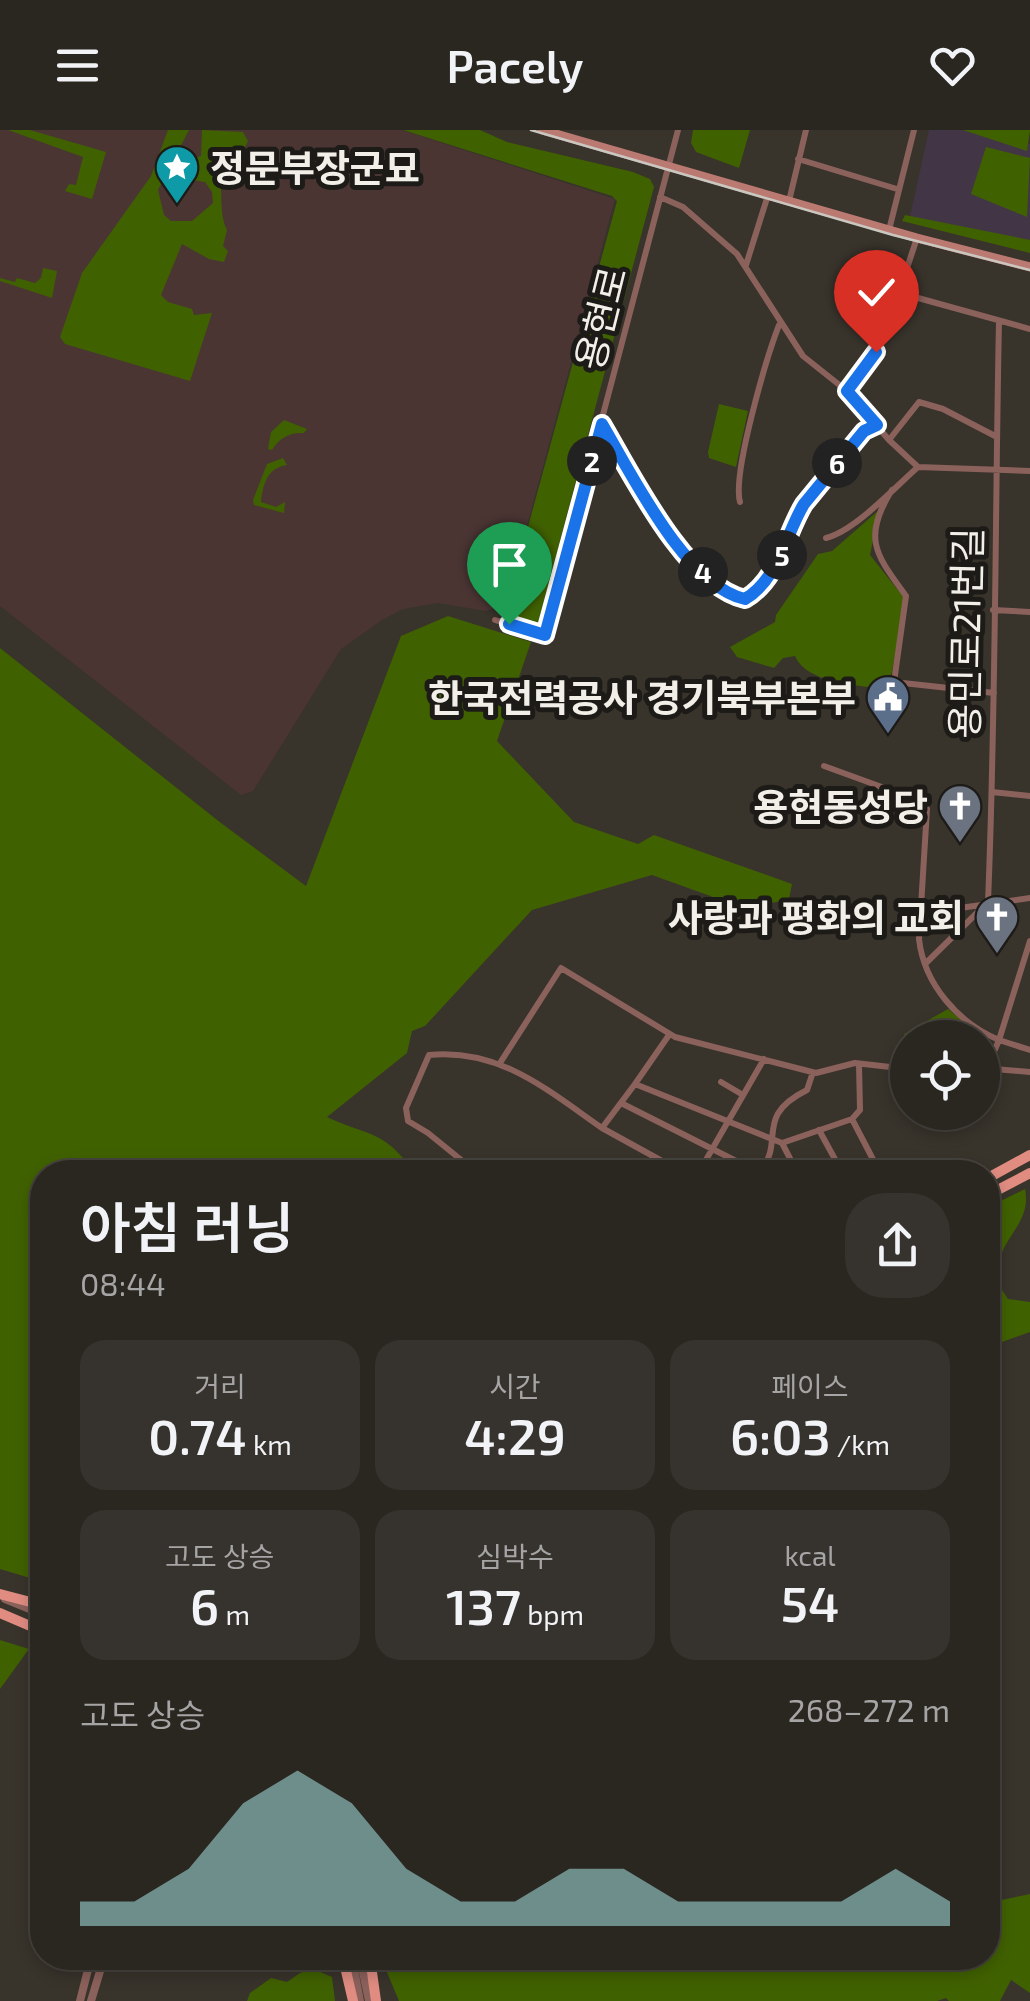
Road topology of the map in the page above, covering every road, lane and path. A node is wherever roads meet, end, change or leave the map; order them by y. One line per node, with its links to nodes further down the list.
1 (542, 130): 6 (main road)
2 (806, 130): 5 (street)
3 (914, 130): 7 (street)
4 (678, 131): 6 (street, 용현로)
5 (798, 159): 7 (street); 10 (street)
6 (669, 166): 8 (main road); 9 (street, 용현로)
7 (898, 189): 11 (street)
8 (768, 195): 10 (main road); 13 (street)
9 (660, 197): 13 (street); 20 (street, 용현로)
10 (789, 201): 11 (main road)
11 (889, 230): 12 (main road)
12 (916, 238): 14 (main road); 15 (street)
13 (745, 266): 17 (street)
14 (1030, 267)
15 (900, 293): 16 (street); 19 (street)
16 (999, 321): 18 (street); 22 (street, 용민로21번길)
17 (780, 324): 19 (street); 28 (street)
18 (1030, 329)
19 (847, 391): 21 (street)
20 (602, 424): 21 (street); 32 (street, 용현로)
21 (877, 425): 23 (street)
22 (997, 437): 23 (street); 25 (street, 용민로21번길)
23 (889, 440): 24 (street)
24 (918, 467): 25 (street); 27 (street)
25 (994, 471): 26 (street); 30 (street, 용민로21번길)
26 (1030, 471)
27 (892, 490): 29 (street); 33 (street)
28 (740, 502)
29 (826, 538)
30 (993, 610): 31 (street); 33 (street, 용민로21번길)
31 (1030, 612)
32 (496, 620)
33 (994, 693): 35 (street, 용민로21번길)
34 (824, 766): 39 (street)
35 (992, 792): 36 (street); 38 (street, 용민로21번길)
36 (1030, 796)
37 (1030, 898): 38 (street)
38 (988, 902): 39 (street); 41 (street)
39 (922, 907): 41 (street)
40 (1030, 941): 44 (street)
41 (924, 964): 42 (street)
42 (965, 1020)
43 (669, 1035): 47 (street); 48 (street); 55 (street)
44 (1000, 1037)
45 (1000, 1040): 46 (street)
46 (1030, 1050)
47 (764, 1059): 52 (street); 56 (street)
48 (500, 1063): 60 (street); 66 (street)
49 (860, 1064): 50 (street); 52 (street); 58 (street)
50 (890, 1067)
51 (1000, 1069): 53 (street)
52 (813, 1072): 62 (street)
53 (1030, 1072)
54 (721, 1082): 56 (street)
55 (636, 1084): 57 (street); 59 (street)
56 (743, 1095): 59 (street)
57 (621, 1103): 60 (street); 64 (street)
58 (852, 1119): 61 (street); 73 (street)
59 (728, 1120): 62 (street); 64 (street)
60 (602, 1128): 67 (street)
61 (819, 1130): 63 (street); 72 (street)
62 (770, 1139): 63 (street); 70 (street)
63 (782, 1143): 71 (street)
64 (711, 1148): 68 (street); 69 (street)
65 (1030, 1155): 74 (main road)
66 (461, 1160)
67 (660, 1160)
68 (705, 1160)
69 (735, 1160)
70 (767, 1160)
71 (790, 1160)
72 (835, 1160)
73 (872, 1160)
74 (1000, 1171)
75 (1030, 1173): 76 (main road)
76 (1000, 1189)
77 (0, 1596): 78 (main road); 79 (street)
78 (30, 1602)
79 (30, 1609)
80 (0, 1611): 81 (main road)
81 (30, 1623)
82 (88, 1970): 88 (street)
83 (100, 1970): 89 (street)
84 (347, 1970): 90 (main road)
85 (353, 1970): 90 (street)
86 (363, 1970): 91 (street)
87 (371, 1970): 91 (main road)
88 (80, 2001)
89 (91, 2001)
90 (356, 2001)
91 (372, 2001)

